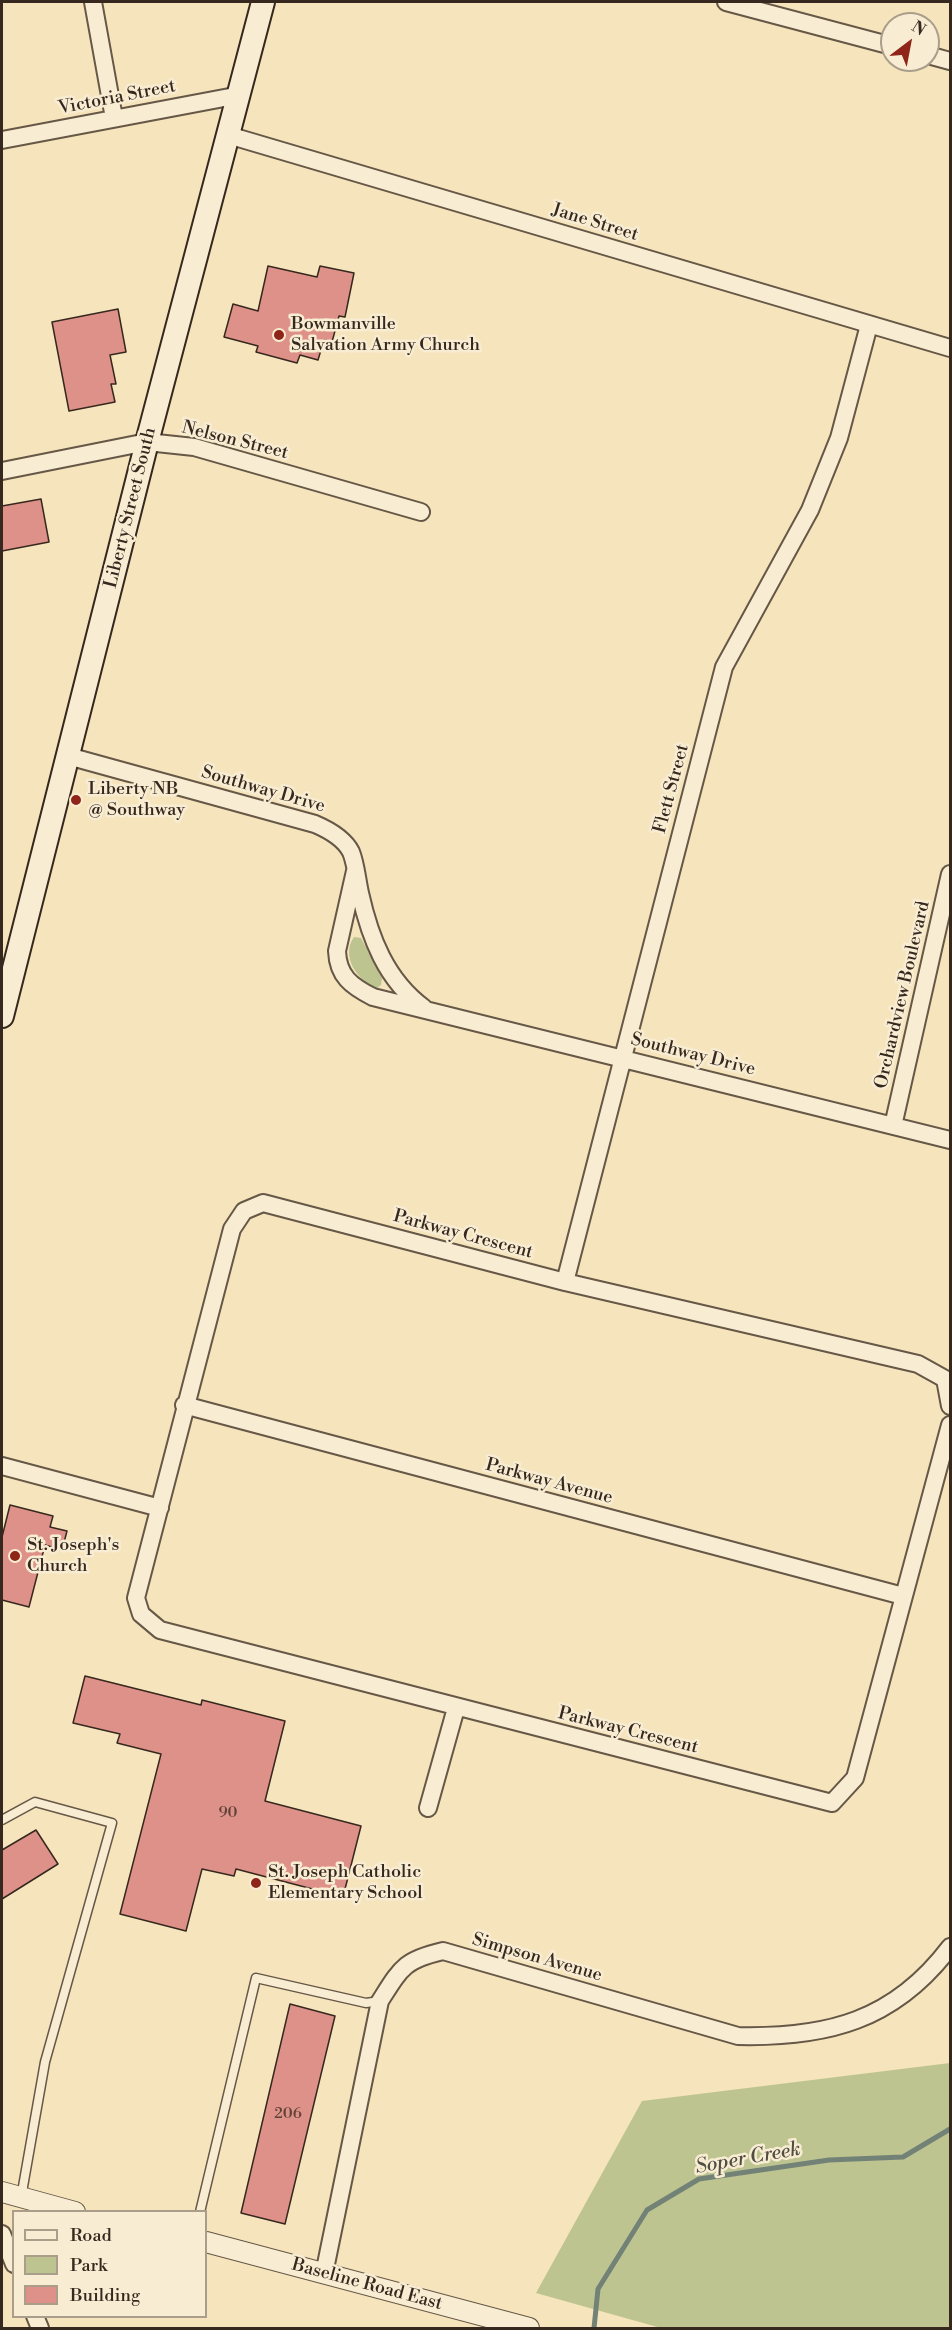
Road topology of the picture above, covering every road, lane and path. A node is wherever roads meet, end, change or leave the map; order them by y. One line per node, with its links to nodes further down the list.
1 (93, 2): 6 (street)
2 (263, 2): 5 (main road, Liberty Street South)
3 (726, 2): 4 (street)
4 (880, 43)
5 (240, 95): 6 (street, Victoria Street); 7 (main road, Liberty Street South)
6 (114, 118): 8 (street, Victoria Street)
7 (228, 135): 9 (street, Jane Street); 11 (main road, Liberty Street South)
8 (2, 140)
9 (869, 325): 10 (street, Jane Street); 20 (street, Flett Street)
10 (951, 348)
11 (147, 442): 12 (street, Nelson Street); 13 (street, Nelson Street); 14 (main road, Liberty Street South)
12 (2, 471)
13 (421, 512)
14 (68, 756): 15 (street, Southway Drive); 17 (main road, Liberty Street South)
15 (355, 871): 18 (street, Southway Drive); 18 (street, Southway Drive)
16 (951, 874): 21 (street, Orchardview Boulevard)
17 (7, 968): 19 (main road, Liberty Street South)
18 (427, 1010): 20 (street, Southway Drive)
19 (2, 1016)
20 (624, 1058): 21 (street, Southway Drive); 23 (street, Flett Street)
21 (893, 1126): 22 (street, Southway Drive)
22 (951, 1140)
23 (565, 1282): 24 (street, Parkway Crescent); 25 (street, Parkway Crescent)
24 (184, 1405): 28 (street, Parkway Crescent); 29 (street, Parkway Avenue)
25 (951, 1406)
26 (951, 1425): 29 (street, Parkway Crescent)
27 (2, 1466): 28 (street)
28 (160, 1508): 30 (street, Parkway Crescent)
29 (903, 1596): 30 (street, Parkway Crescent)
30 (456, 1708): 31 (street)
31 (428, 1808)
32 (2, 1820): 36 (lane)
33 (951, 1947): 34 (street, Simpson Avenue)
34 (380, 2001): 38 (lane); 42 (street, Simpson Avenue)
35 (2, 2192): 36 (street)
36 (21, 2199): 37 (street)
37 (70, 2210)
38 (200, 2210)
39 (2, 2234): 41 (street)
40 (207, 2242): 42 (street, Baseline Road East)
41 (12, 2259)
42 (324, 2274): 43 (street, Baseline Road East)
43 (529, 2328)

